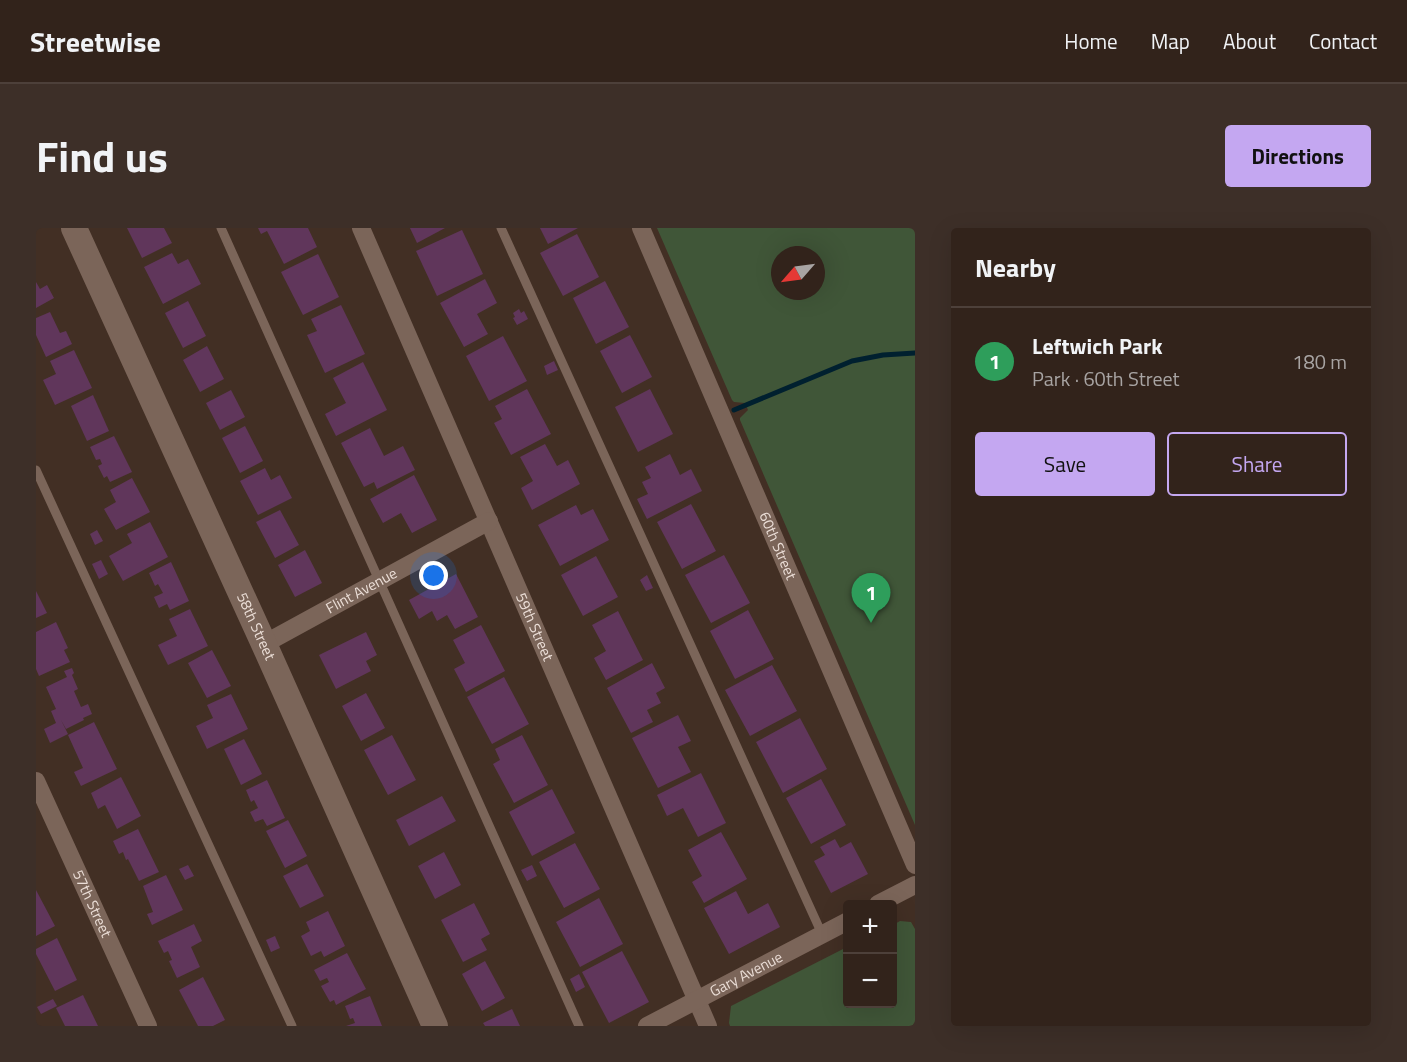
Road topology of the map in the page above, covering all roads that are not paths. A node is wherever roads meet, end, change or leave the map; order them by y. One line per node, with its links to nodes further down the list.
1 (74, 228): 9 (street, 58th Street)
2 (221, 228): 8 (lane)
3 (361, 228): 7 (street, 59th Street)
4 (501, 228): 15 (lane)
5 (640, 228): 11 (street, 60th Street)
6 (36, 470): 18 (lane)
7 (489, 521): 8 (street, Flint Avenue); 16 (street, 59th Street)
8 (380, 580): 9 (street, Flint Avenue); 20 (lane)
9 (264, 644): 19 (street, 58th Street)
10 (36, 781): 17 (street, 57th Street)
11 (915, 865)
12 (915, 885): 13 (street)
13 (886, 900)
14 (843, 924): 15 (street, Gary Avenue)
15 (822, 934): 16 (street, Gary Avenue)
16 (697, 999): 21 (street, Gary Avenue); 22 (street, 59th Street)
17 (148, 1026)
18 (292, 1026)
19 (435, 1026)
20 (579, 1026)
21 (647, 1026)
22 (708, 1026)

